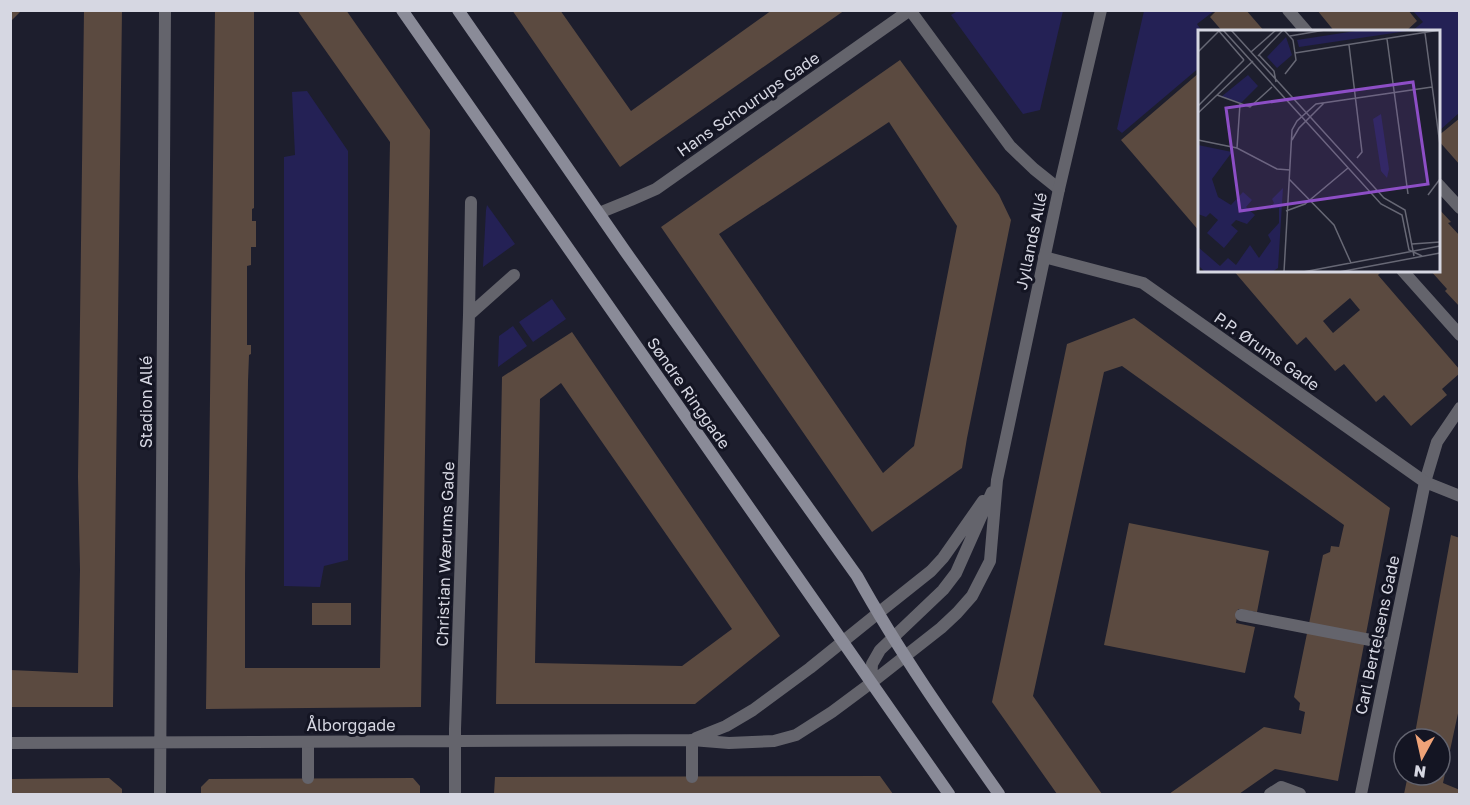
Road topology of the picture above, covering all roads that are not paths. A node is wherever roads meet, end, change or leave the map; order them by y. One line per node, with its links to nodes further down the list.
1 (165, 10): 31 (street, Stadion Allé)
2 (402, 10): 25 (main road, Søndre Ringgade)
3 (458, 10): 12 (main road, Søndre Ringgade)
4 (910, 10): 9 (street); 12 (street, Hans Schourups Gade)
5 (1101, 10): 9 (street, Jyllands Allé)
6 (1288, 10): 7 (street)
7 (1305, 30)
8 (1440, 185): 11 (street)
9 (1059, 189): 13 (street, Jyllands Allé)
10 (471, 202): 16 (street, Christian Wærums Gade)
11 (1460, 208)
12 (599, 213): 22 (main road, Søndre Ringgade)
13 (1044, 257): 19 (street, Jyllands Allé); 20 (street, P.P. Ørums Gade)
14 (1404, 272): 17 (street)
15 (514, 275): 16 (street)
16 (469, 315): 33 (street, Christian Wærums Gade)
17 (1460, 334)
18 (1460, 408): 20 (street, Carl Bertelsens Gade)
19 (997, 480): 22 (street, Jyllands Allé); 24 (street); 27 (street, Jyllands Allé)
20 (1425, 482): 21 (street, P.P. Ørums Gade); 26 (street, Carl Bertelsens Gade)
21 (1460, 496)
22 (877, 614): 24 (main road, Søndre Ringgade); 25 (street, Jyllands Allé)
23 (1241, 615): 26 (street)
24 (892, 638): 27 (main road, Søndre Ringgade); 28 (street)
25 (842, 642): 28 (main road, Søndre Ringgade); 29 (street, Ålborggade)
26 (1391, 644): 42 (street, Carl Bertelsens Gade)
27 (904, 657): 28 (street, Jyllands Allé); 39 (main road, Søndre Ringgade)
28 (871, 683): 29 (street, Ålborggade); 38 (main road, Søndre Ringgade)
29 (692, 740): 33 (street, Ålborggade); 34 (street)
30 (10, 742): 31 (street, Ålborggade)
31 (160, 742): 32 (street, Ålborggade); 36 (street, Stadion Allé)
32 (308, 742): 33 (street, Ålborggade); 35 (street)
33 (455, 742): 37 (street, Christian Wærums Gade)
34 (692, 777)
35 (308, 778)
36 (160, 795)
37 (455, 795)
38 (949, 795)
39 (999, 795)
40 (1270, 795): 41 (street)
41 (1300, 795)
42 (1361, 795)

